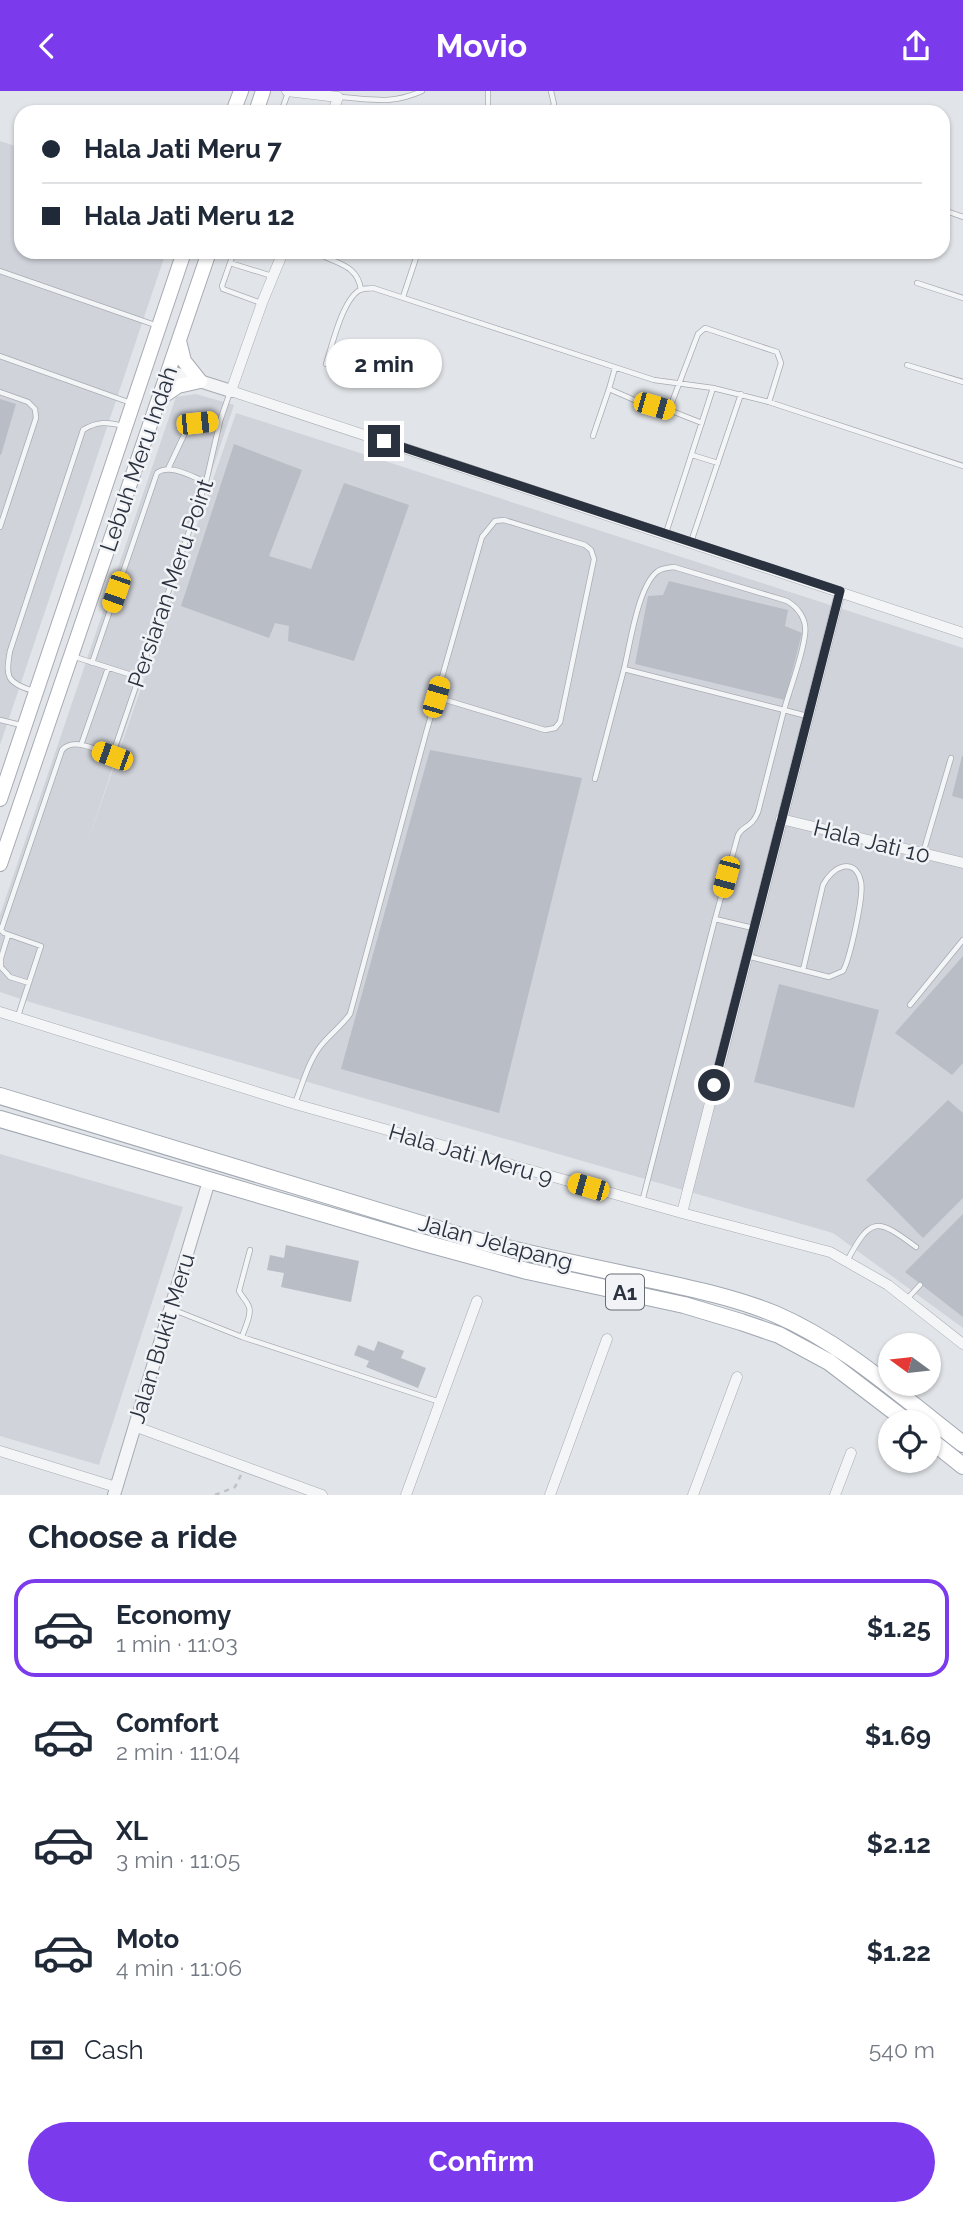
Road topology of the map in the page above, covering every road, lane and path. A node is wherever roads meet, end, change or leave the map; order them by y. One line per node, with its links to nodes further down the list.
1 (288, 91): 3 (street)
2 (422, 91): 3 (lane)
3 (338, 97): 4 (street)
4 (335, 105)
5 (182, 259): 14 (main road, Lebuh Meru Indah)
6 (207, 259): 21 (main road, Lebuh Meru Indah)
7 (231, 259): 11 (lane)
8 (280, 259): 13 (street, Persiaran Meru Point)
9 (329, 259): 16 (lane)
10 (416, 259): 17 (lane)
11 (230, 263): 13 (lane); 19 (lane)
12 (0, 271): 20 (lane)
13 (274, 277): 19 (street, Persiaran Meru Point)
14 (174, 282): 20 (main road, Lebuh Meru Indah); 26 (main road)
15 (917, 283): 18 (lane)
16 (361, 289): 17 (lane); 23 (lane)
17 (403, 297): 25 (lane)
18 (963, 298)
19 (262, 303): 32 (street, Persiaran Meru Point)
20 (158, 326): 37 (main road, Lebuh Meru Indah)
21 (179, 338): 26 (main road, Lebuh Meru Indah); 27 (main road)
22 (0, 356): 37 (lane)
23 (326, 364)
24 (907, 365): 28 (lane)
25 (615, 367): 29 (lane); 31 (lane)
26 (168, 370): 27 (street); 35 (main road, Lebuh Meru Indah); 37 (main road)
27 (200, 381): 32 (street); 35 (main road)
28 (963, 382)
29 (678, 383): 30 (lane); 36 (lane); 38 (lane)
30 (712, 388): 34 (lane); 40 (lane)
31 (609, 389): 38 (lane); 42 (lane)
32 (231, 391): 39 (lane, Persiaran Meru Point); 49 (street)
33 (0, 392): 48 (lane)
34 (741, 394): 36 (lane); 44 (lane)
35 (158, 400): 53 (main road, Lebuh Meru Indah)
36 (769, 402): 45 (lane)
37 (131, 407): 41 (main road, Lebuh Meru Indah)
38 (669, 410): 40 (lane)
39 (220, 421): 46 (lane); 47 (lane, Persiaran Meru Point)
40 (702, 423): 43 (lane)
41 (124, 426): 58 (main road, Lebuh Meru Indah); 58 (lane)
42 (593, 436)
43 (692, 455): 44 (lane); 49 (lane)
44 (719, 463): 50 (lane)
45 (963, 465)
46 (168, 468): 47 (lane); 54 (lane)
47 (206, 482): 57 (lane, Persiaran Meru Point)
48 (0, 527)
49 (666, 533): 50 (street)
50 (691, 543): 51 (street)
51 (840, 591): 52 (street); 61 (street)
52 (963, 633)
53 (71, 656): 54 (lane); 71 (main road, Lebuh Meru Indah)
54 (92, 663): 55 (lane)
55 (108, 668): 57 (lane); 64 (lane)
56 (624, 669): 60 (lane); 60 (lane); 66 (lane)
57 (138, 677): 64 (lane, Persiaran Meru Point)
58 (37, 692): 63 (main road, Lebuh Meru Indah)
59 (436, 697): 59 (lane); 83 (lane)
60 (784, 710): 61 (lane); 72 (lane)
61 (808, 716): 68 (street)
62 (0, 720): 63 (lane)
63 (25, 726): 67 (main road, Lebuh Meru Indah)
64 (81, 745): 74 (lane)
65 (951, 758): 69 (lane)
66 (595, 779)
67 (0, 799)
68 (781, 820): 69 (street, Hala Jati 10); 73 (street)
69 (923, 854): 70 (street, Hala Jati 10)
70 (963, 863)
71 (0, 864)
72 (715, 919): 73 (lane); 88 (lane)
73 (754, 928): 76 (street)
74 (8, 935): 78 (lane); 78 (lane)
75 (963, 940): 79 (lane)
76 (747, 956): 77 (lane); 89 (street)
77 (803, 969): 77 (lane)
78 (29, 983): 81 (lane)
79 (910, 1005)
80 (0, 1012): 81 (street, Hala Jati Meru 9)
81 (17, 1017): 83 (street, Hala Jati Meru 9)
82 (0, 1096): 85 (main road, Jalan Jelapang / A1)
83 (295, 1104): 88 (street, Hala Jati Meru 9)
84 (0, 1119): 87 (main road, Jalan Jelapang / A1)
85 (170, 1148): 86 (main road, Jalan Jelapang / A1); 87 (main road)
86 (254, 1173): 87 (main road); 104 (main road, Jalan Jelapang / A1)
87 (209, 1181): 96 (street, Jalan Bukit Meru); 102 (main road, Jalan Jelapang / A1)
88 (642, 1202): 89 (street, Hala Jati Meru 9)
89 (682, 1213): 92 (street, Hala Jati Meru 9)
90 (916, 1247): 92 (lane)
91 (250, 1251): 97 (lane)
92 (847, 1261): 94 (street, Hala Jati Meru 9)
93 (920, 1285): 94 (lane)
94 (906, 1300): 99 (street, Hala Jati Meru 9)
95 (477, 1301): 101 (street)
96 (170, 1309): 97 (lane); 103 (street, Jalan Bukit Meru)
97 (242, 1337): 101 (lane)
98 (607, 1339): 114 (street)
99 (963, 1344)
100 (737, 1377): 115 (street)
101 (441, 1402): 113 (street)
102 (892, 1410)
103 (134, 1426): 109 (street); 110 (street, Jalan Bukit Meru)
104 (963, 1444)
105 (941, 1449): 108 (main road)
106 (0, 1451): 110 (street)
107 (851, 1453): 116 (street)
108 (963, 1466)
109 (245, 1467): 111 (path); 112 (street)
110 (115, 1491)
111 (215, 1495)
112 (322, 1495)
113 (406, 1495)
114 (550, 1495)
115 (693, 1495)
116 (835, 1495)

